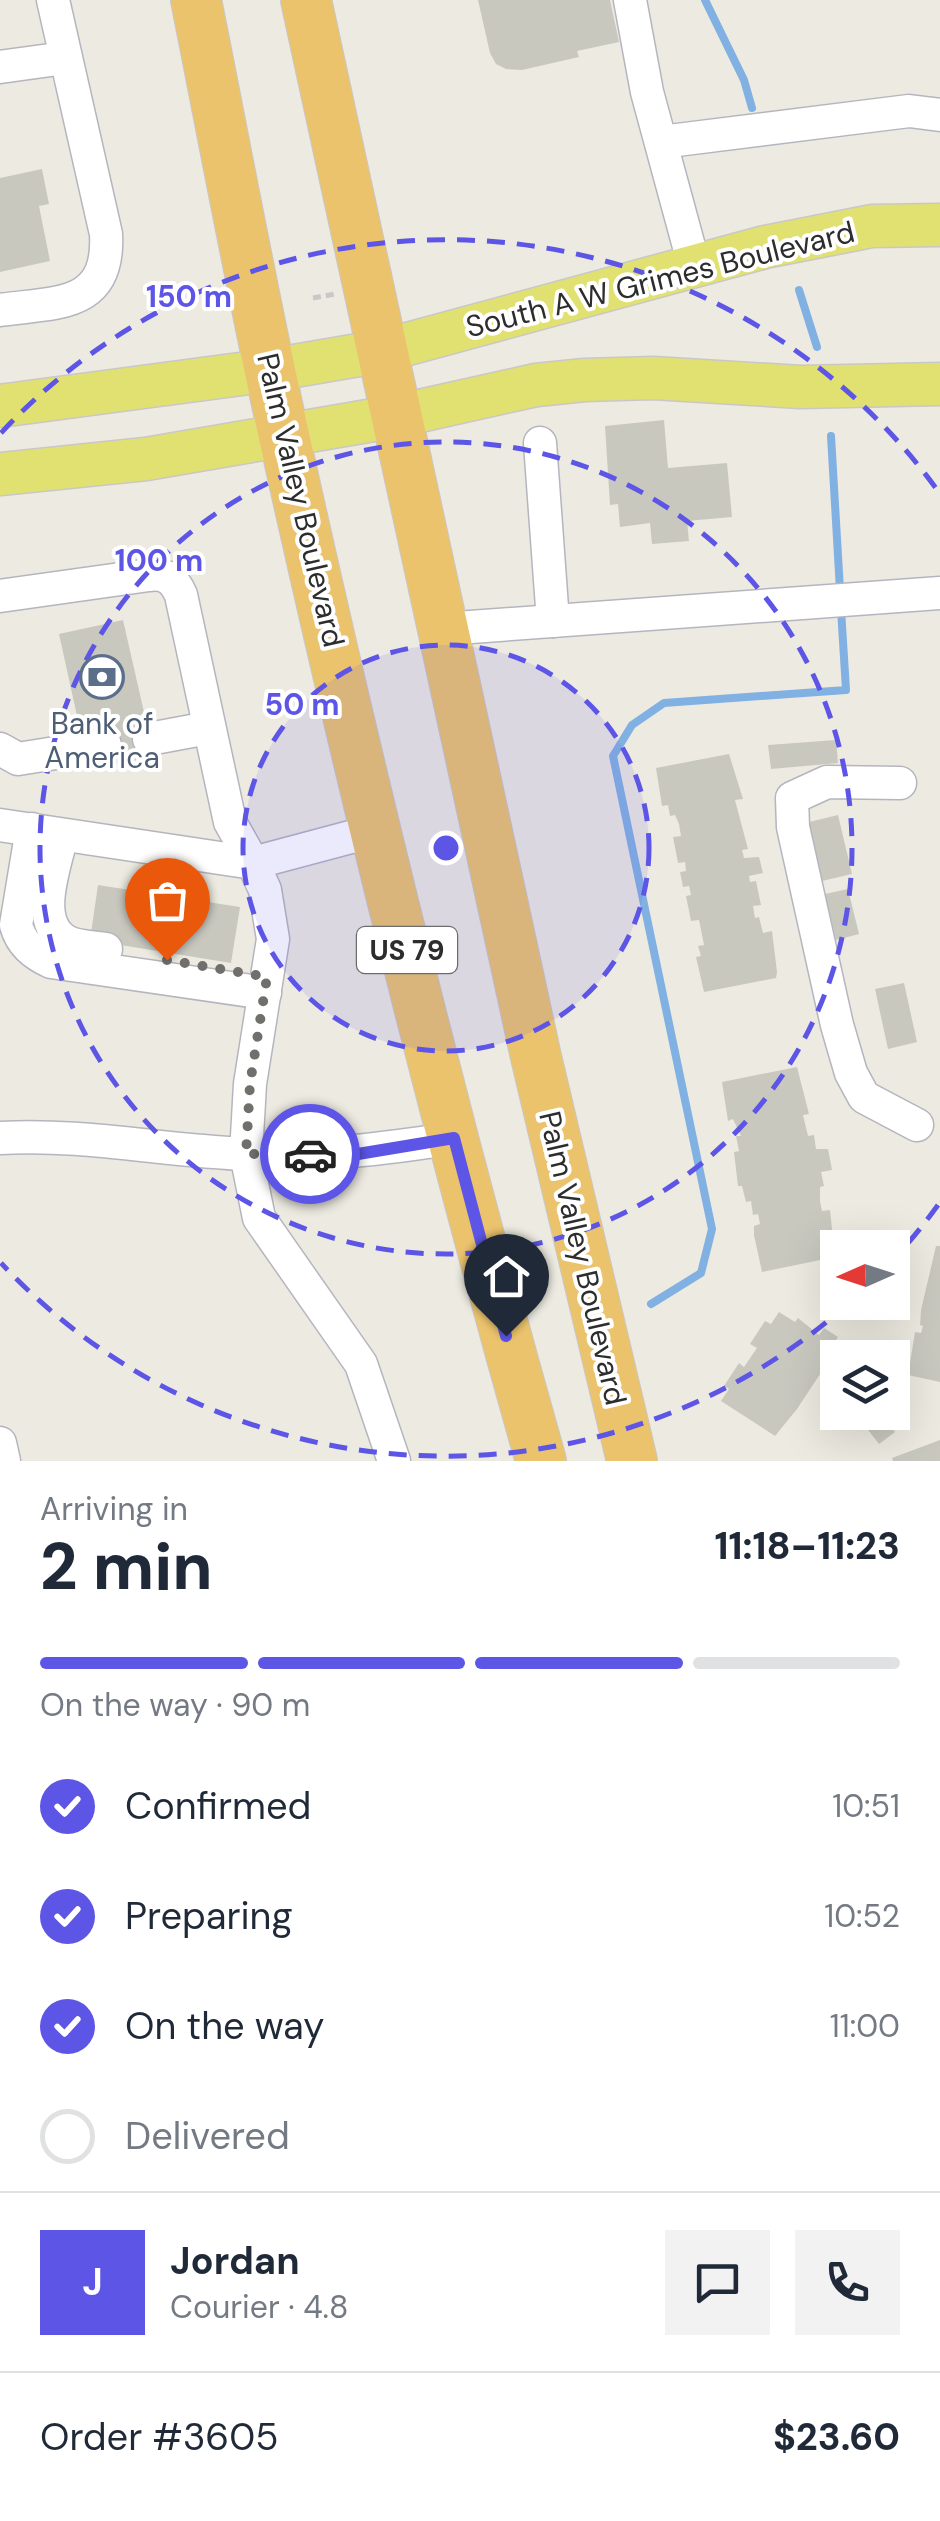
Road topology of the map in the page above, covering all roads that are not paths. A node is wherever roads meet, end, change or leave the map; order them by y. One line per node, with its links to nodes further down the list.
1 (53, 0): 5 (lane)
2 (196, 0): 13 (highway, Palm Valley Boulevard / US 79)
3 (306, 0): 12 (highway, Palm Valley Boulevard)
4 (630, 0): 8 (lane)
5 (65, 58): 6 (lane); 11 (lane)
6 (0, 67)
7 (940, 115): 8 (lane)
8 (661, 142): 10 (lane)
9 (940, 225): 10 (main road, South A W Grimes Boulevard)
10 (694, 265): 12 (main road, South A W Grimes Boulevard)
11 (0, 310)
12 (382, 351): 13 (main road, South A W Grimes Boulevard); 16 (highway, Palm Valley Boulevard)
13 (271, 370): 15 (main road, South A W Grimes Boulevard); 17 (highway, Palm Valley Boulevard / US 79)
14 (940, 384): 16 (main road)
15 (0, 406)
16 (397, 416): 17 (main road); 23 (highway, Palm Valley Boulevard)
17 (284, 436): 19 (main road); 30 (highway, Palm Valley Boulevard / US 79)
18 (540, 443): 22 (lane)
19 (0, 474)
20 (940, 593): 22 (lane)
21 (0, 596): 24 (lane)
22 (553, 621): 23 (lane)
23 (443, 629): 43 (highway, Palm Valley Boulevard)
24 (208, 728): 25 (lane); 31 (lane)
25 (150, 739)
26 (105, 745): 27 (lane)
27 (0, 749)
28 (900, 783): 33 (lane)
29 (31, 830): 31 (lane); 32 (lane)
30 (377, 830): 31 (lane); 35 (highway, Palm Valley Boulevard / US 79)
31 (253, 863): 32 (lane)
32 (266, 985): 36 (lane)
33 (917, 1125)
34 (0, 1138): 36 (lane)
35 (454, 1138): 36 (lane); 37 (highway, Palm Valley Boulevard / US 79)
36 (246, 1154): 40 (lane)
37 (497, 1305): 41 (highway, Palm Valley Boulevard / US 79); 42 (highway)
38 (0, 1443): 39 (lane)
39 (4, 1461)
40 (394, 1461)
41 (541, 1461)
42 (566, 1461)
43 (632, 1461)

